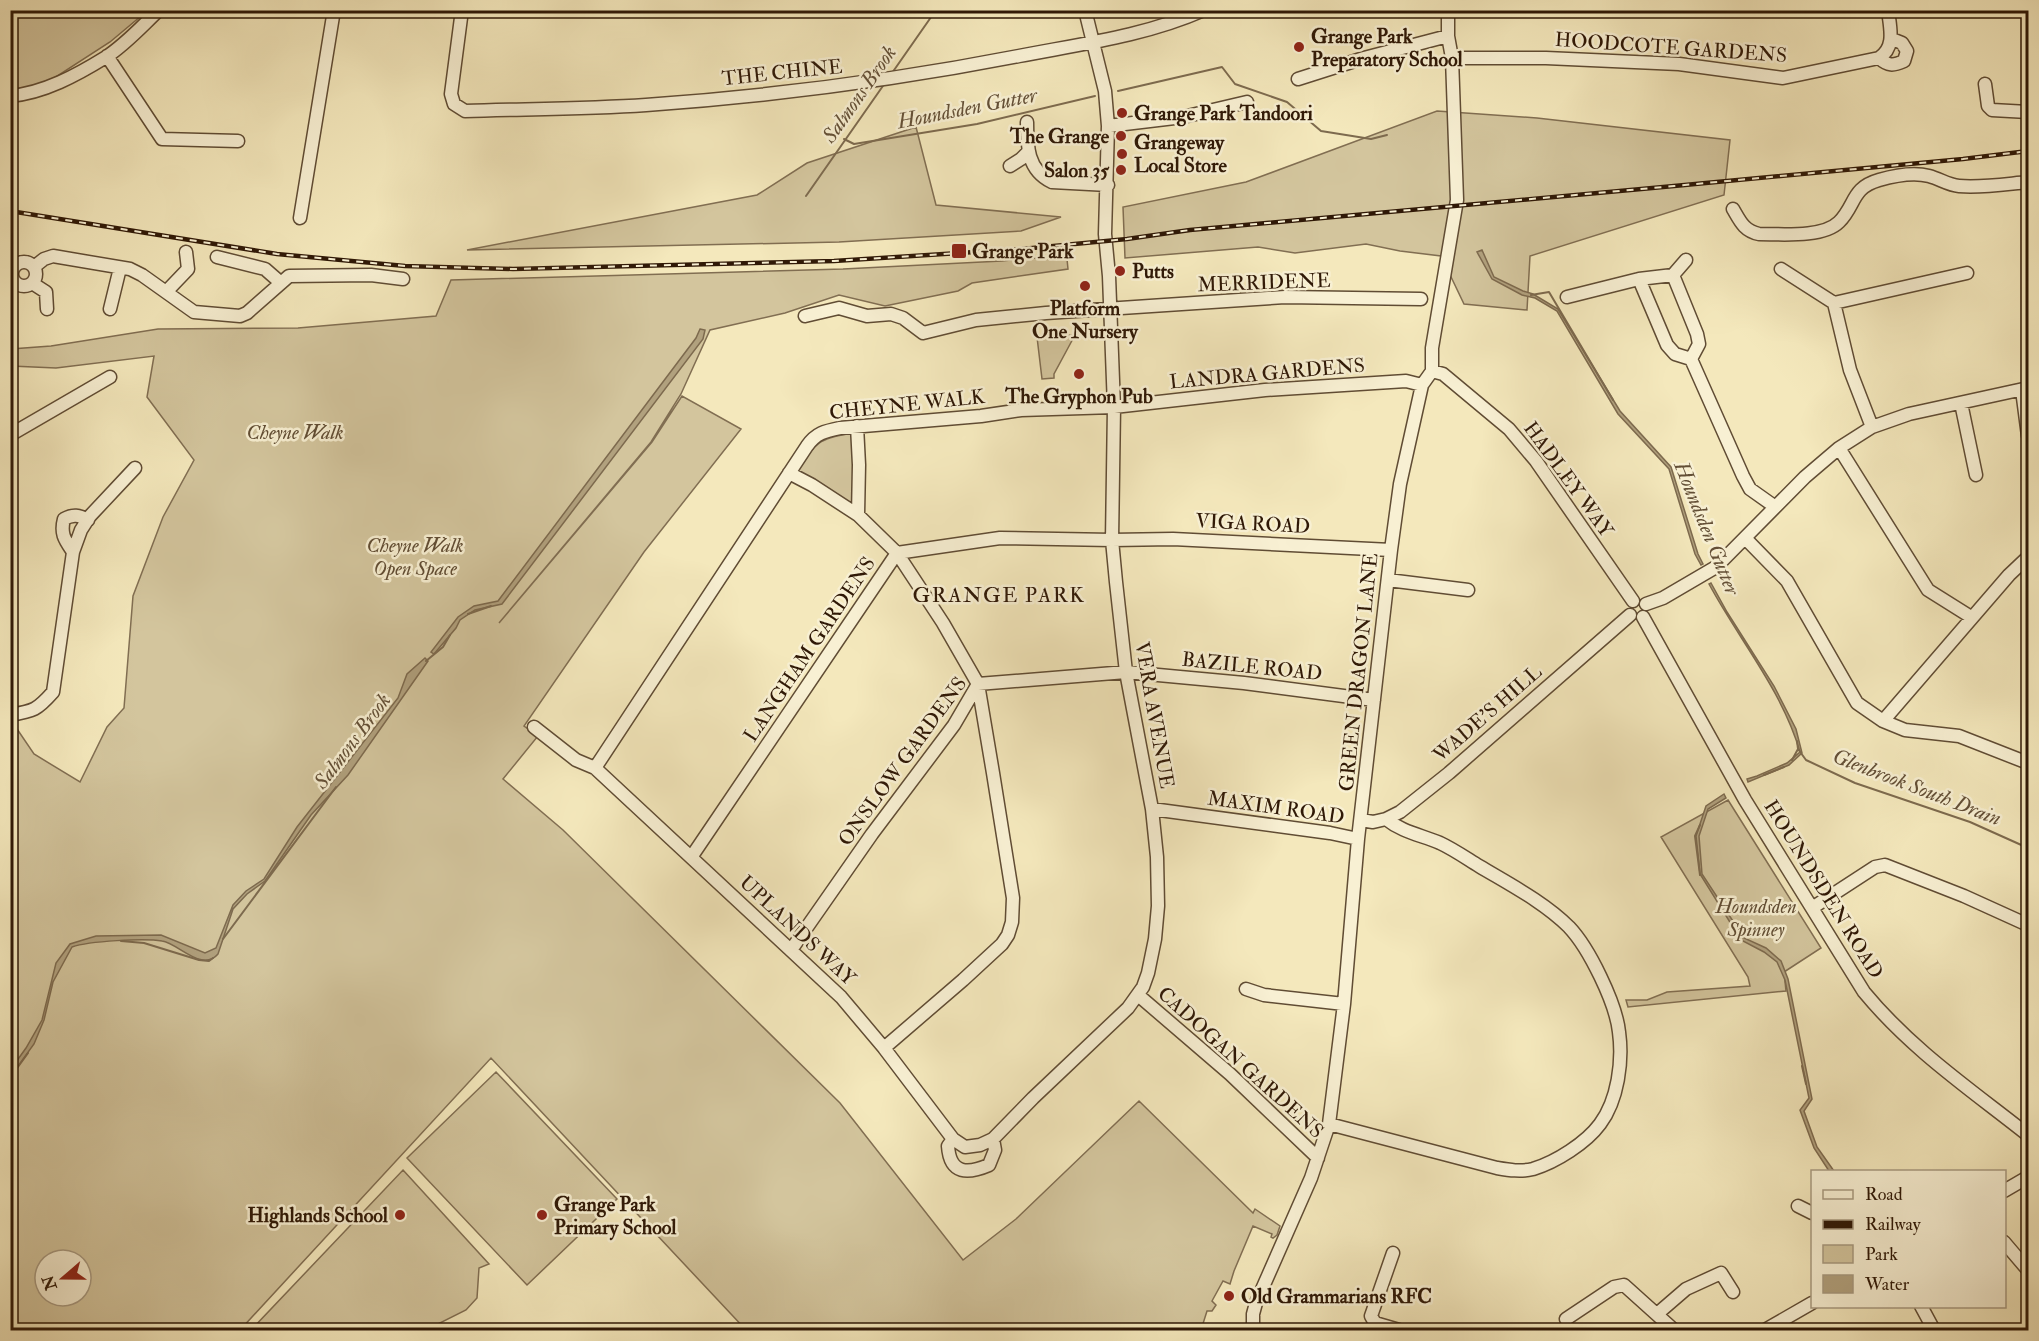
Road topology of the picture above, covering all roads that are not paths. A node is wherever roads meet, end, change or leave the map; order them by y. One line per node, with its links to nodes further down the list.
1 (159, 10): 11 (street)
2 (334, 10): 27 (street)
3 (462, 10): 10 (street, THE CHINE)
4 (1085, 10): 10 (street, VERA AVENUE)
5 (1204, 10): 10 (street, THE CHINE)
6 (1448, 10): 8 (street)
7 (1888, 10): 9 (street)
8 (1448, 36): 13 (street); 14 (street)
9 (1892, 39): 12 (street); 12 (street)
10 (1093, 42): 20 (street, VERA AVENUE)
11 (107, 56): 16 (street); 21 (street)
12 (1882, 56): 13 (street, HOODCOTE GARDENS)
13 (1452, 58): 50 (street)
14 (1298, 79)
15 (1985, 84): 18 (street)
16 (10, 96)
17 (1247, 102): 20 (street)
18 (2028, 112)
19 (1027, 122): 22 (street)
20 (1108, 126): 25 (street, VERA AVENUE)
21 (238, 141)
22 (1028, 152): 23 (street); 25 (street)
23 (1010, 166)
24 (2028, 182): 26 (street)
25 (1108, 185): 47 (street, VERA AVENUE)
26 (1732, 208)
27 (300, 218)
28 (186, 252): 41 (street)
29 (218, 257): 40 (street)
30 (1686, 260): 35 (street)
31 (34, 267): 32 (street); 38 (street); 39 (street)
32 (120, 268): 41 (street); 46 (street)
33 (1782, 269): 44 (street)
34 (1967, 273): 44 (street)
35 (1673, 275): 37 (street); 49 (street)
36 (404, 279): 40 (street)
37 (1639, 279): 42 (street); 49 (street)
38 (13, 283): 39 (street)
39 (32, 283): 45 (street)
40 (281, 283): 41 (street)
41 (166, 291)
42 (1567, 297)
43 (1421, 299): 47 (street, MERRIDENE)
44 (1834, 303): 57 (street)
45 (47, 309)
46 (110, 309)
47 (1109, 310): 48 (street, MERRIDENE); 55 (street, VERA AVENUE)
48 (805, 316)
49 (1691, 359): 64 (street)
50 (1432, 371): 52 (street, GREEN DRAGON LANE); 75 (street, HADLEY WAY)
51 (110, 376): 58 (street)
52 (1422, 385): 55 (street, LANDRA GARDENS); 69 (street, GREEN DRAGON LANE)
53 (2025, 389): 54 (street); 59 (street)
54 (1961, 403): 57 (street); 63 (street)
55 (1114, 407): 56 (street, CHEYNE WALK); 68 (street, VERA AVENUE)
56 (857, 426): 62 (street, CHEYNE WALK); 65 (street)
57 (1872, 427): 60 (street)
58 (10, 435)
59 (2028, 436)
60 (1839, 448): 64 (street); 78 (street)
61 (135, 468): 66 (street)
62 (789, 473): 65 (street); 86 (street, CHEYNE WALK)
63 (1976, 476)
64 (1774, 507): 67 (street)
65 (858, 515): 71 (street)
66 (88, 520): 70 (street); 70 (street)
67 (1745, 538): 76 (street); 83 (street)
68 (1113, 540): 69 (street, VIGA ROAD); 71 (street, LANGHAM GARDENS); 79 (street, VERA AVENUE)
69 (1391, 550): 73 (street, GREEN DRAGON LANE)
70 (73, 552): 82 (street)
71 (897, 553): 80 (street); 91 (street, LANGHAM GARDENS)
72 (2028, 557): 78 (street)
73 (1388, 579): 74 (street); 81 (street, GREEN DRAGON LANE)
74 (1468, 590)
75 (1633, 601): 76 (street); 77 (street)
76 (1645, 611): 77 (street); 92 (street, HOUNDSDEN ROAD)
77 (1630, 615): 88 (street, WADE'S HILL)
78 (1971, 617): 83 (street)
79 (1126, 672): 80 (street, ONSLOW GARDENS); 81 (street, BAZILE ROAD); 87 (street, VERA AVENUE)
80 (978, 684): 94 (street, ONSLOW GARDENS); 98 (street)
81 (1374, 700): 89 (street, GREEN DRAGON LANE)
82 (10, 715)
83 (1883, 721): 85 (street)
84 (534, 727): 86 (street, UPLANDS WAY)
85 (2028, 763)
86 (595, 768): 91 (street, UPLANDS WAY)
87 (1152, 809): 90 (street, MAXIM ROAD); 96 (street, VERA AVENUE)
88 (1386, 819): 89 (street, WADE'S HILL); 99 (street)
89 (1361, 820): 90 (street, GREEN DRAGON LANE)
90 (1359, 839): 97 (street, GREEN DRAGON LANE)
91 (692, 856): 94 (street, UPLANDS WAY)
92 (1812, 908): 93 (street); 100 (street, HOUNDSDEN ROAD)
93 (2028, 926)
94 (791, 950): 98 (street, UPLANDS WAY)
95 (1246, 989): 97 (street)
96 (1138, 995): 102 (street, VERA AVENUE); 103 (street, CADOGAN GARDENS)
97 (1344, 1004): 99 (street, GREEN DRAGON LANE)
98 (884, 1048): 101 (street, UPLANDS WAY)
99 (1329, 1124): 103 (street, GREEN DRAGON LANE)
100 (2028, 1135)
101 (953, 1139): 102 (street); 102 (street)
102 (993, 1139)
103 (1318, 1158): 116 (street, GREEN DRAGON LANE)
104 (2028, 1177): 105 (street)
105 (2006, 1190)
106 (1798, 1206): 107 (street)
107 (1811, 1212)
108 (2006, 1244): 110 (street)
109 (1393, 1253): 117 (street)
110 (2027, 1269)
111 (1733, 1292): 114 (street)
112 (1811, 1304): 119 (street)
113 (1922, 1308): 120 (street)
114 (1657, 1314): 115 (street); 118 (street)
115 (1566, 1319)
116 (1253, 1330)
117 (1399, 1330)
118 (1674, 1330)
119 (1768, 1330)
120 (1934, 1330)

